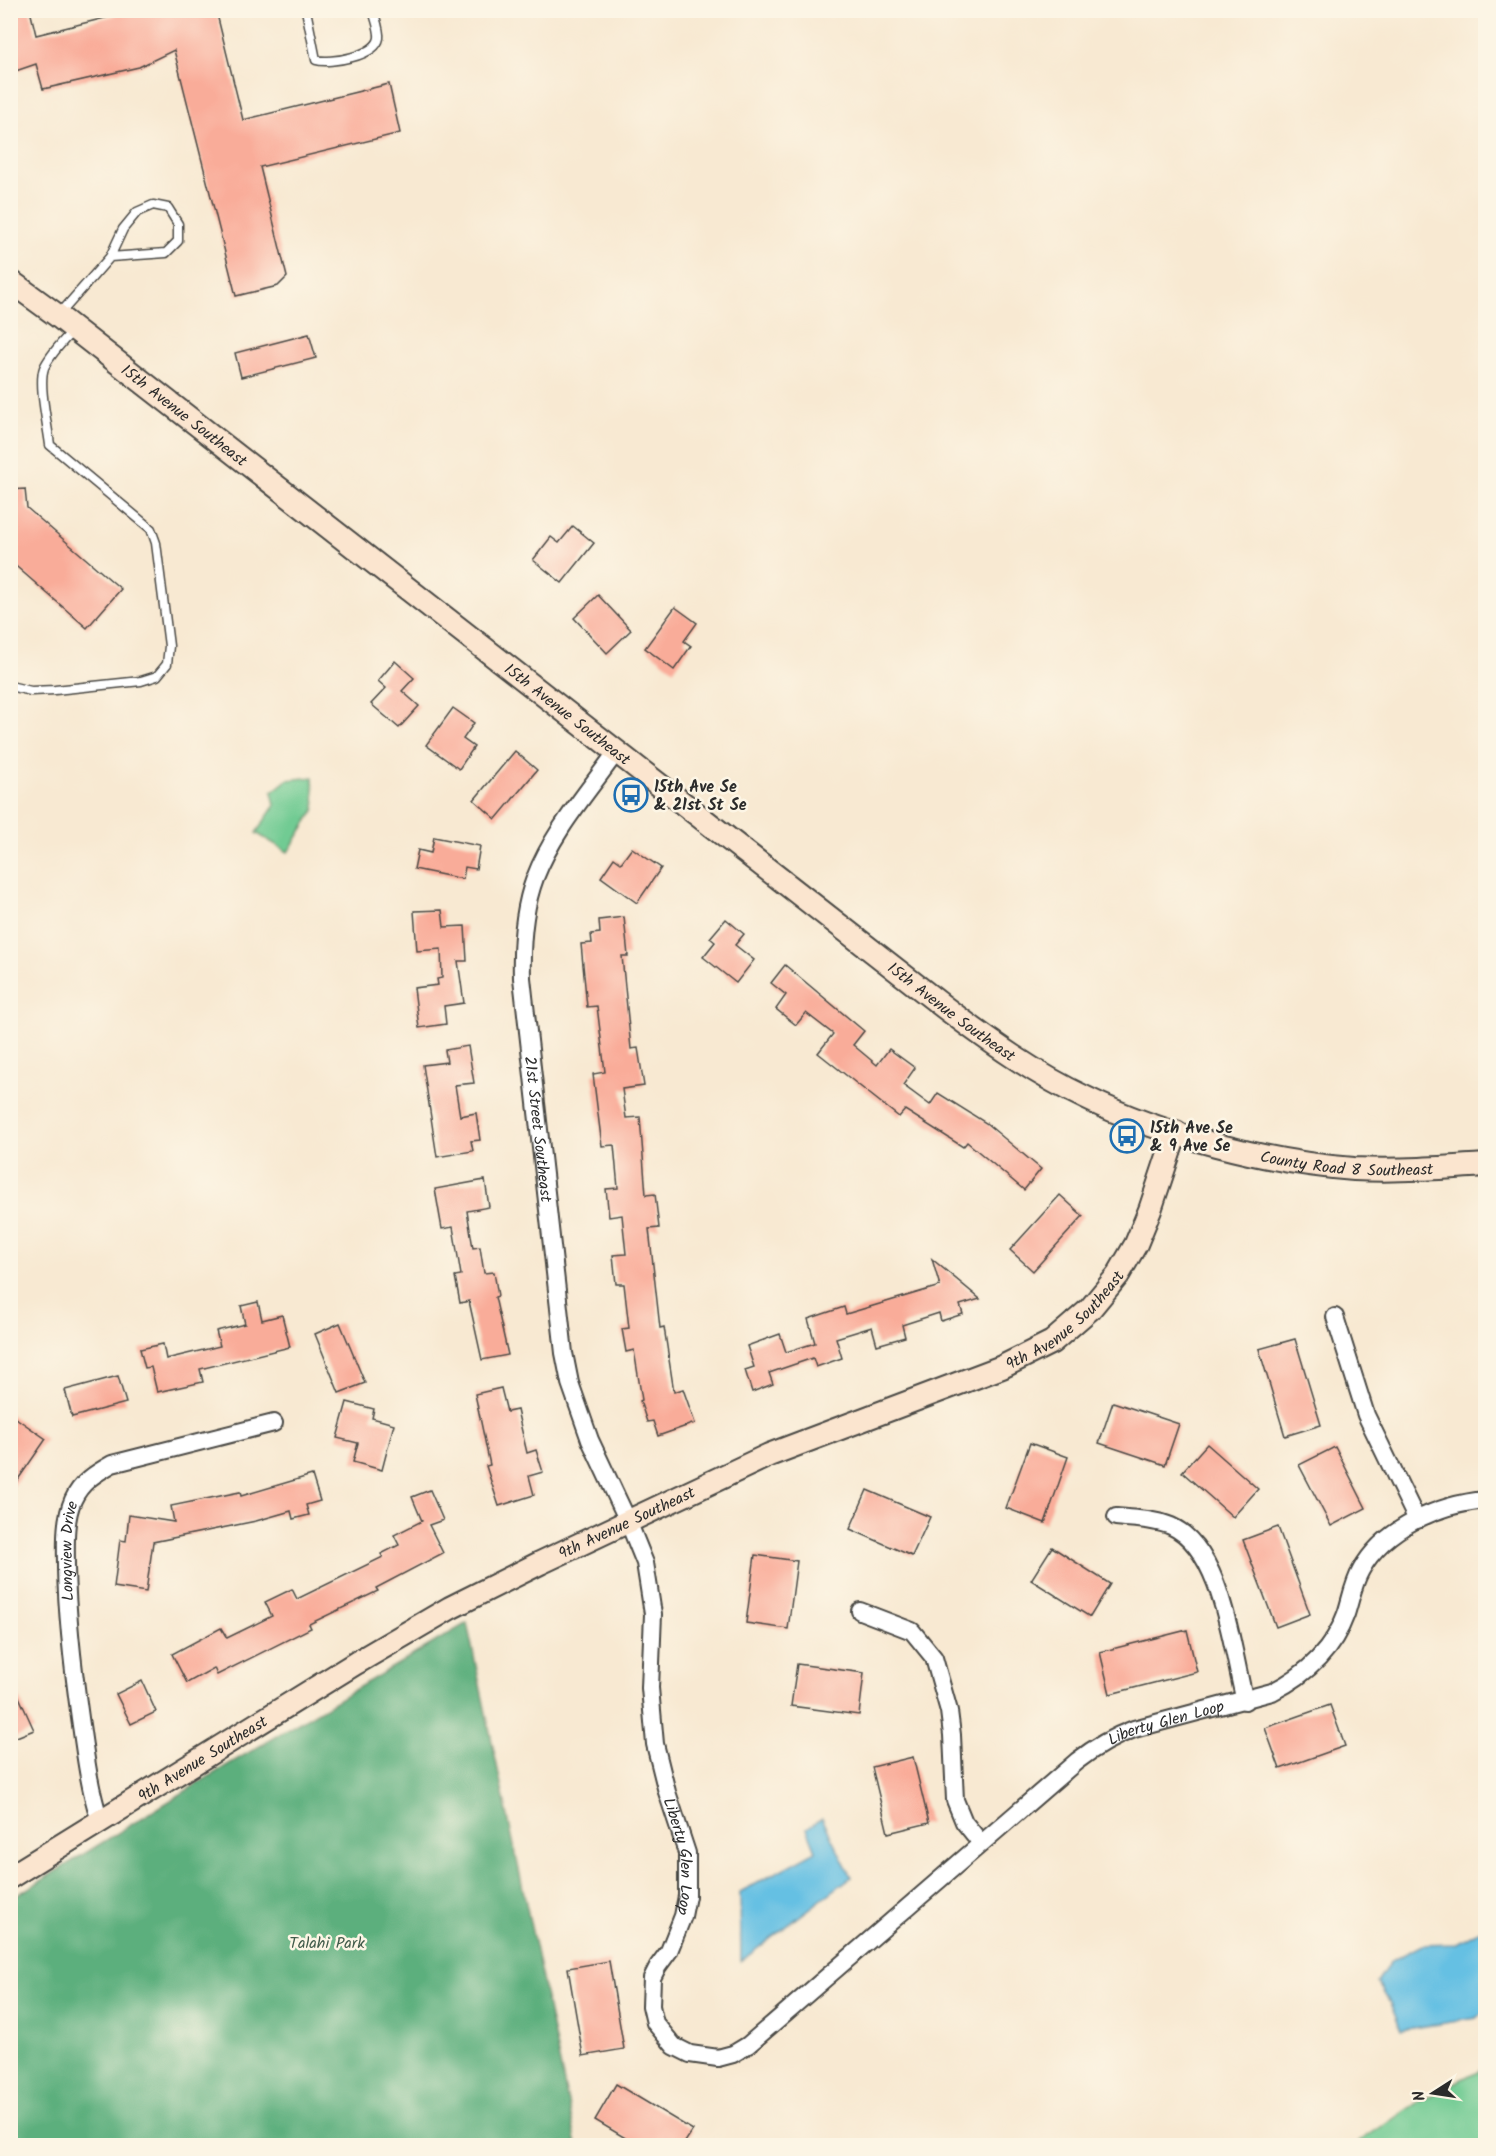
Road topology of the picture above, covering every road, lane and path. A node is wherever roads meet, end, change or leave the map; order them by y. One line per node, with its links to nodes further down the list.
1 (306, 10): 2 (lane)
2 (374, 10)
3 (110, 257): 3 (lane); 5 (lane)
4 (10, 281): 5 (main road, 15th Avenue Southeast)
5 (66, 322): 6 (lane); 7 (main road, 15th Avenue Southeast)
6 (10, 686)
7 (617, 751): 8 (main road, 15th Avenue Southeast); 15 (street, 21st Street Southeast)
8 (1176, 1132): 9 (main road, County Road 8 Southeast); 15 (main road, 9th Avenue Southeast)
9 (1485, 1165)
10 (1335, 1317): 14 (street)
11 (274, 1423): 18 (street, Longview Drive)
12 (1485, 1500): 14 (street, Liberty Glen Loop)
13 (1116, 1517): 17 (street, Liberty Glen Loop)
14 (1417, 1520): 17 (street, Liberty Glen Loop)
15 (628, 1521): 18 (main road, 9th Avenue Southeast); 19 (street, Liberty Glen Loop)
16 (860, 1611): 19 (street)
17 (1245, 1701): 19 (street, Liberty Glen Loop)
18 (100, 1821): 20 (main road, 9th Avenue Southeast)
19 (981, 1843)
20 (10, 1877)

